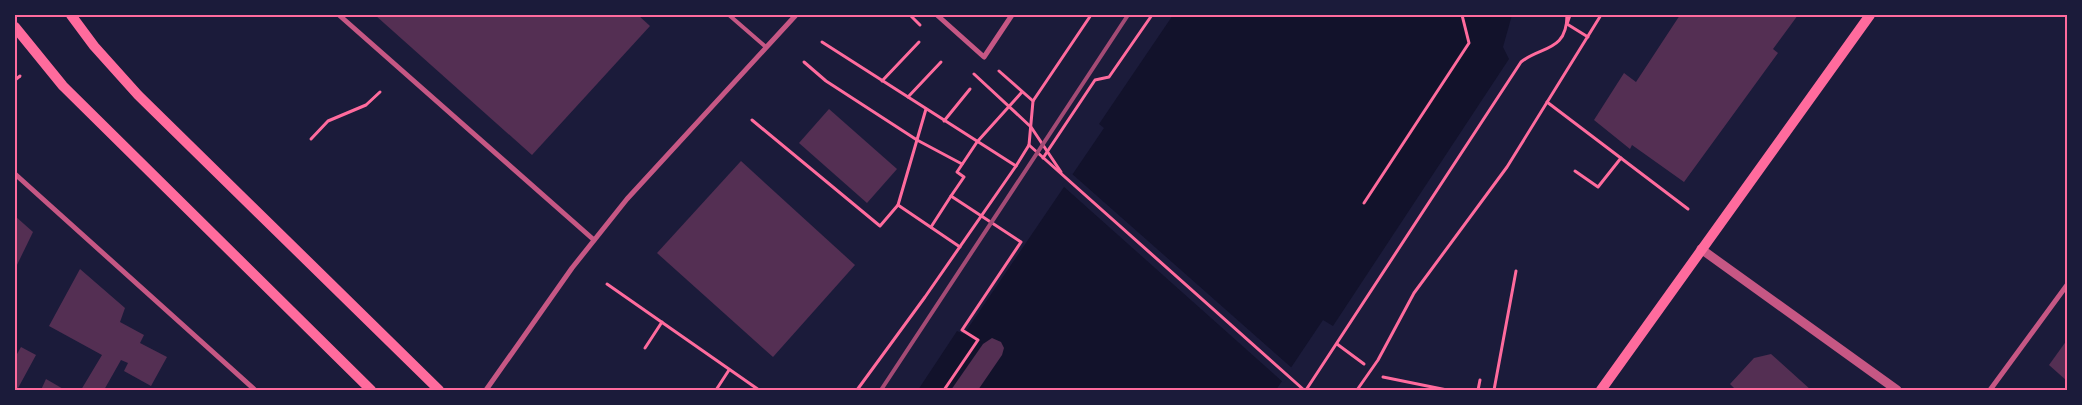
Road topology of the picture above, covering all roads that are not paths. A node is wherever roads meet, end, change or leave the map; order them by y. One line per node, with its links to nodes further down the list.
1 (71, 15): 16 (main road)
2 (339, 15): 11 (street)
3 (729, 15): 9 (lane)
4 (796, 15): 9 (street)
5 (937, 15): 6 (street)
6 (1012, 15)
7 (1870, 15): 12 (main road)
8 (15, 26): 15 (main road)
9 (766, 47): 11 (street)
10 (15, 174): 14 (street)
11 (594, 240): 17 (street)
12 (1701, 249): 18 (main road); 19 (street)
13 (2067, 285): 20 (street)
14 (255, 390)
15 (371, 390)
16 (439, 390)
17 (486, 390)
18 (1601, 390)
19 (1897, 390)
20 (1990, 390)

